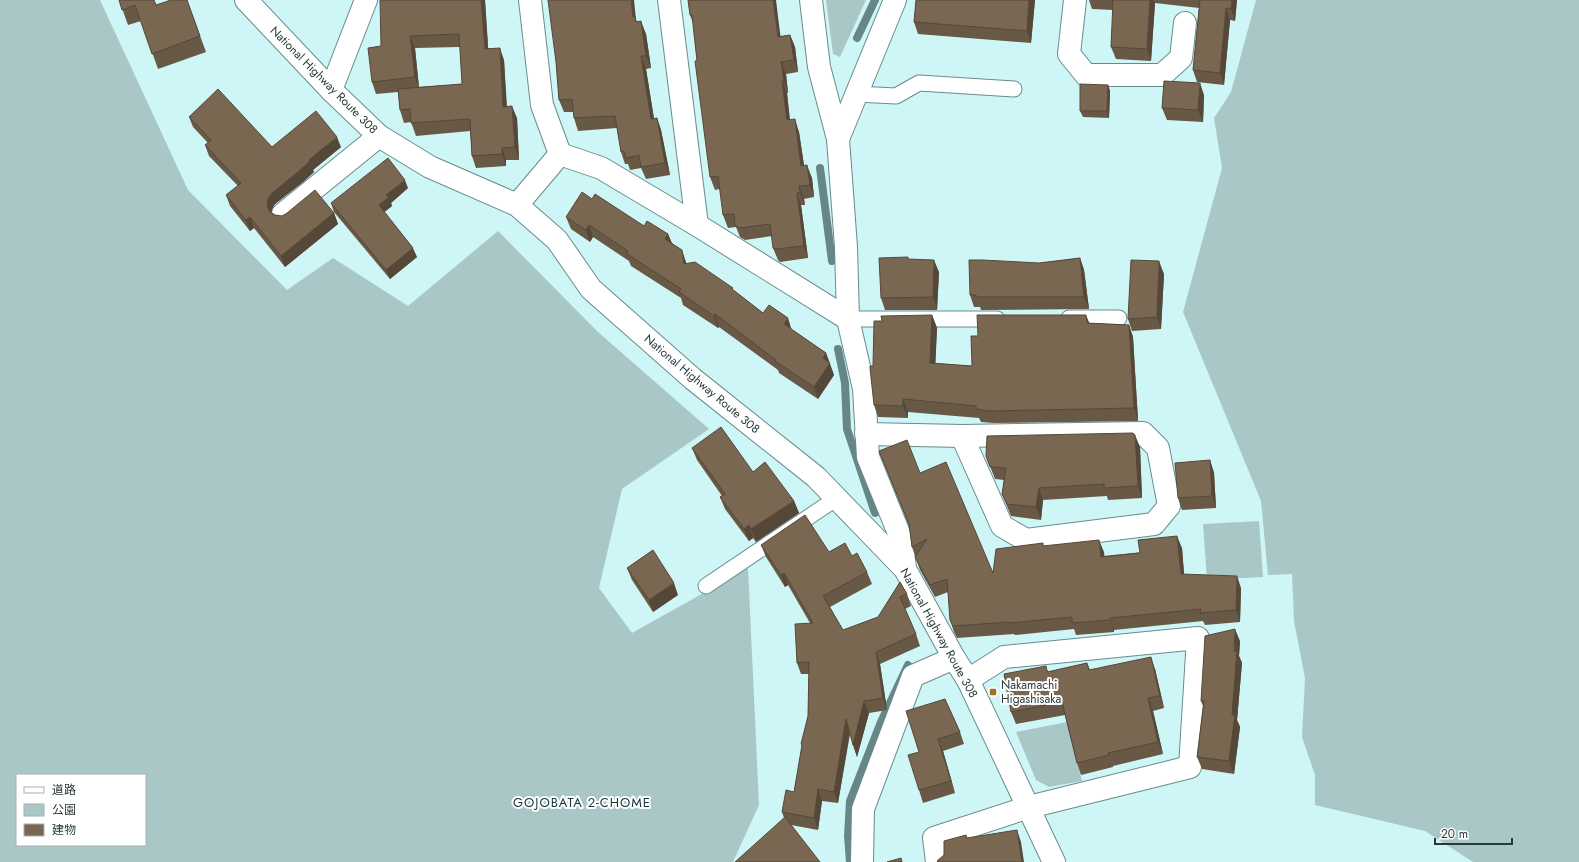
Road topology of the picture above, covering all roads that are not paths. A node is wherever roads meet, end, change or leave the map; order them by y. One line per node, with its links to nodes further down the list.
1 (246, 0): 10 (main road, National Highway Route 308)
2 (366, 0): 10 (main road)
3 (530, 0): 14 (main road)
4 (669, 0): 17 (main road)
5 (811, 0): 13 (main road)
6 (895, 0): 11 (main road)
7 (1075, 0): 8 (main road)
8 (1185, 23)
9 (1014, 89): 11 (lane)
10 (331, 90): 12 (main road, National Highway Route 308)
11 (856, 94): 13 (main road)
12 (379, 136): 15 (main road, National Highway Route 308); 16 (main road)
13 (838, 139): 20 (main road)
14 (560, 154): 15 (main road); 17 (main road)
15 (517, 205): 24 (main road, National Highway Route 308)
16 (283, 214)
17 (697, 225): 20 (main road)
18 (1055, 318): 19 (lane)
19 (1119, 318)
20 (848, 319): 21 (lane); 22 (main road)
21 (1008, 319)
22 (866, 434): 23 (main road); 25 (main road)
23 (962, 436): 23 (main road)
24 (837, 498): 25 (main road, National Highway Route 308); 26 (lane)
25 (905, 569): 27 (main road, National Highway Route 308)
26 (706, 586)
27 (954, 658): 28 (main road, National Highway Route 308); 30 (main road)
28 (968, 680): 29 (main road, National Highway Route 308); 29 (main road)
29 (1028, 807): 31 (main road); 32 (main road, National Highway Route 308)
30 (862, 862)
31 (937, 862)
32 (1054, 862)

